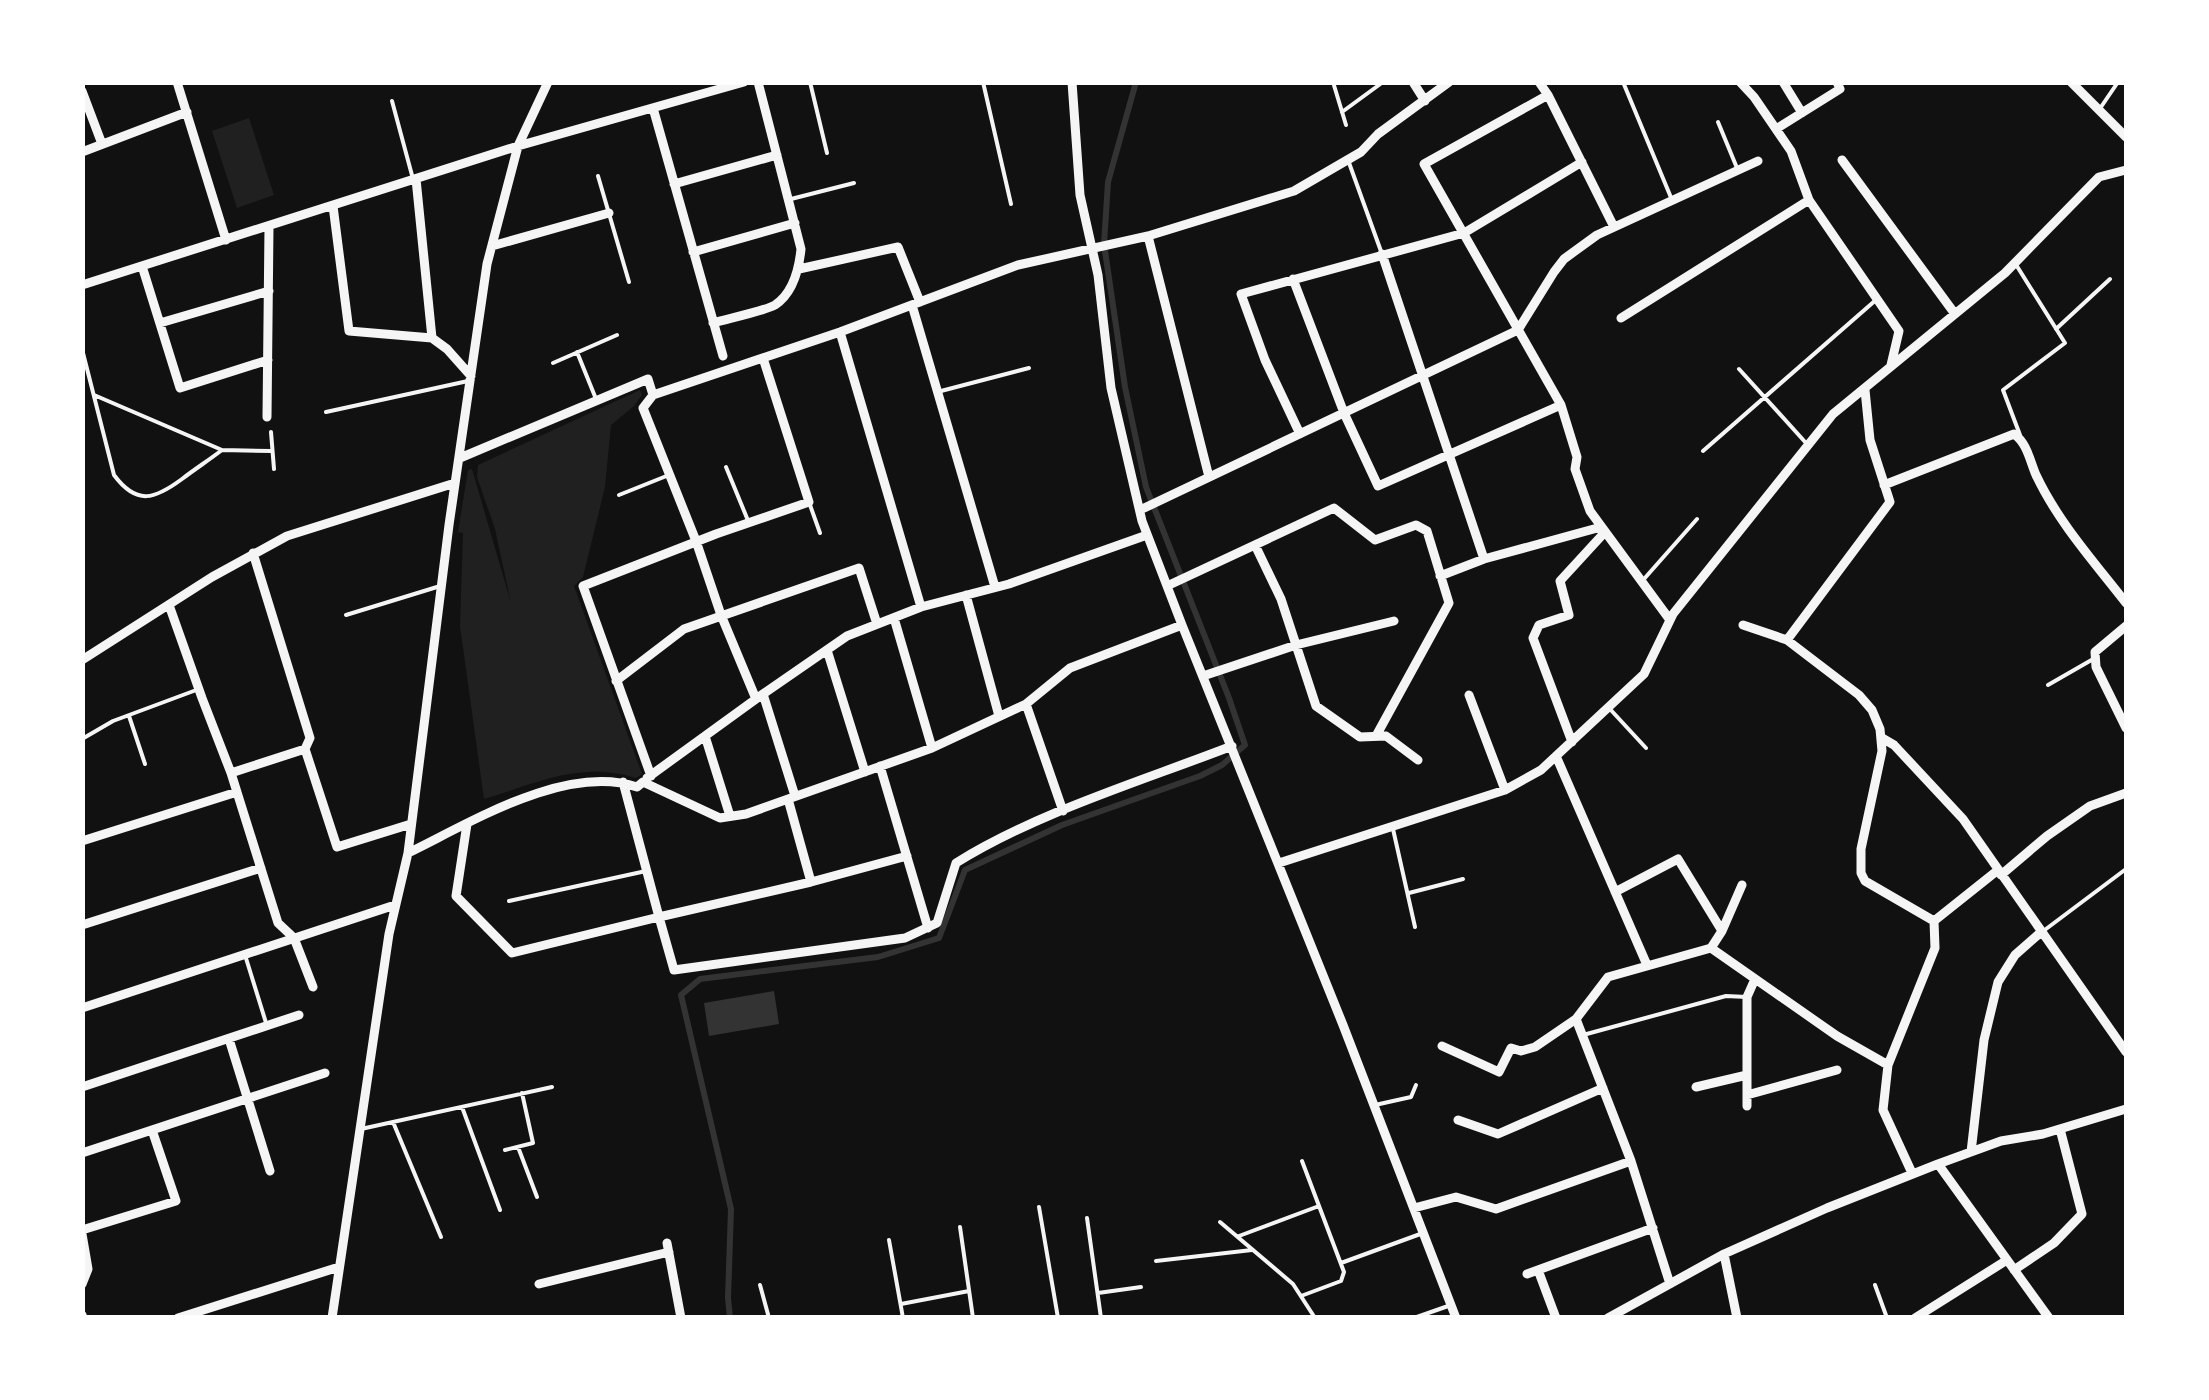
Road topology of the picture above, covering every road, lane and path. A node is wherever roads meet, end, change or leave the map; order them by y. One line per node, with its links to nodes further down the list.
1 (178, 82): 25 (street)
2 (548, 82): 33 (street)
3 (744, 82): 23 (street)
4 (758, 82): 36 (street)
5 (810, 82): 35 (lane)
6 (984, 82): 50 (lane)
7 (1072, 82): 60 (street)
8 (1334, 82): 26 (lane)
9 (1384, 82): 26 (lane)
10 (1413, 82): 22 (street)
11 (1449, 82): 22 (street)
12 (1539, 82): 20 (street)
13 (1623, 82): 48 (lane)
14 (1740, 82): 30 (street)
15 (1783, 82): 27 (street)
16 (1837, 82): 27 (street)
17 (2071, 82): 24 (street)
18 (2118, 82): 24 (lane)
19 (82, 91): 32 (street)
20 (1548, 94): 40 (street); 56 (street)
21 (392, 101): 44 (lane)
22 (1425, 101): 37 (street)
23 (653, 108): 33 (street); 46 (street)
24 (2099, 110): 31 (street)
25 (186, 112): 32 (street); 58 (street)
26 (1342, 112): 29 (lane)
27 (1802, 113): 30 (street)
28 (1718, 122): 41 (lane)
29 (1346, 125)
30 (1776, 129): 49 (street)
31 (2126, 137)
32 (102, 144): 34 (street)
33 (518, 146): 44 (street); 59 (street)
34 (82, 152)
35 (827, 153)
36 (777, 155): 46 (street); 47 (street)
37 (1348, 160): 57 (street); 62 (lane)
38 (1842, 160): 73 (street)
39 (1758, 161): 41 (street)
40 (1582, 162): 55 (street); 56 (street)
41 (1738, 170): 48 (street)
42 (2126, 170): 63 (street)
43 (598, 176): 52 (lane)
44 (414, 180): 51 (street); 81 (street)
45 (854, 183): 47 (lane)
46 (674, 184): 61 (street)
47 (788, 200): 53 (street)
48 (1672, 200): 55 (street)
49 (1809, 200): 71 (street); 74 (street)
50 (1011, 204)
51 (334, 206): 54 (street); 81 (street)
52 (609, 214): 59 (street); 68 (lane)
53 (795, 224): 61 (street); 65 (street)
54 (269, 226): 58 (street); 70 (street)
55 (1614, 227): 78 (street)
56 (1464, 233): 62 (street); 78 (street)
57 (1148, 236): 60 (street); 115 (street)
58 (226, 240): 64 (street)
59 (492, 246): 92 (street)
60 (1100, 246): 72 (street); 120 (street)
61 (693, 252): 76 (street)
62 (1382, 254): 67 (street); 91 (street)
63 (2015, 263): 73 (street); 77 (lane)
64 (142, 266): 69 (street); 75 (street)
65 (799, 269): 72 (street); 76 (street)
66 (2110, 279): 77 (lane)
67 (1293, 280): 101 (street); 104 (street)
68 (628, 282)
69 (82, 285)
70 (270, 291): 75 (street); 86 (street)
71 (1877, 300): 88 (street); 97 (lane)
72 (916, 304): 79 (street); 94 (street)
73 (1955, 314): 88 (street)
74 (1620, 318)
75 (160, 323): 86 (street)
76 (713, 323): 84 (street)
77 (2056, 329): 105 (lane)
78 (1518, 330): 91 (street); 99 (street)
79 (840, 332): 85 (street); 138 (street)
80 (616, 335): 83 (lane)
81 (432, 338): 92 (street)
82 (82, 349): 95 (lane)
83 (577, 352): 87 (lane); 98 (lane)
84 (723, 356)
85 (763, 358): 96 (street); 119 (street)
86 (268, 360): 102 (street)
87 (553, 363)
88 (1891, 366): 93 (street)
89 (1029, 368): 94 (lane)
90 (1739, 368): 97 (lane)
91 (1422, 376): 101 (street); 110 (street)
92 (471, 378): 100 (lane); 111 (street)
93 (1865, 390): 106 (street); 117 (street)
94 (938, 392): 134 (street)
95 (94, 395): 107 (lane); 107 (lane)
96 (653, 395): 98 (street); 114 (street)
97 (1765, 397): 106 (lane); 109 (lane)
98 (596, 401): 111 (street)
99 (1561, 405): 110 (street); 123 (street)
100 (326, 412)
101 (1344, 412): 104 (street); 110 (street)
102 (267, 417)
103 (271, 432): 108 (lane)
104 (1300, 434): 115 (street)
105 (2021, 439): 117 (street); 136 (street)
106 (1808, 445): 143 (street)
107 (222, 450): 108 (lane)
108 (272, 451): 113 (lane)
109 (1703, 451)
110 (1449, 456): 129 (street)
111 (460, 458): 116 (street)
112 (726, 467): 122 (lane)
113 (274, 470)
114 (669, 474): 118 (lane); 126 (street)
115 (1208, 477): 120 (street)
116 (456, 483): 128 (street); 133 (street)
117 (1884, 485): 148 (street)
118 (619, 495)
119 (810, 502): 122 (street); 124 (lane)
120 (1148, 506): 125 (street)
121 (1697, 518): 131 (lane)
122 (749, 522): 126 (street)
123 (1604, 530): 129 (street); 131 (street); 168 (street)
124 (820, 533)
125 (1147, 534): 132 (street); 134 (street)
126 (696, 542): 140 (street); 154 (street)
127 (1254, 545): 130 (street); 132 (street); 149 (street)
128 (253, 553): 137 (street); 171 (street)
129 (1484, 559): 130 (street)
130 (1440, 576): 165 (street)
131 (1641, 582): 143 (street)
132 (1171, 584): 145 (street)
133 (441, 585): 139 (lane); 187 (street)
134 (995, 587): 135 (street)
135 (966, 595): 138 (street); 162 (street)
136 (2126, 603)
137 (170, 605): 152 (street); 156 (street)
138 (922, 607): 141 (street)
139 (346, 615)
140 (721, 615): 144 (street); 154 (street); 158 (street)
141 (894, 618): 144 (street); 169 (street)
142 (1394, 620): 149 (street)
143 (1670, 620): 160 (street)
144 (878, 624): 150 (street)
145 (1182, 625): 153 (street); 159 (street)
146 (1743, 625): 148 (street)
147 (2126, 626): 151 (street)
148 (1787, 640): 166 (street)
149 (1296, 645): 153 (street); 165 (street)
150 (827, 650): 158 (street); 177 (street)
151 (2095, 658): 155 (lane); 163 (street)
152 (82, 660)
153 (1207, 675): 172 (street)
154 (616, 681): 179 (street)
155 (2048, 685)
156 (198, 689): 161 (lane); 178 (street)
157 (1469, 695): 181 (street)
158 (759, 697): 164 (street); 184 (street)
159 (1026, 704): 162 (street); 185 (street)
160 (1608, 708): 168 (street); 170 (lane)
161 (129, 716): 167 (lane); 175 (lane)
162 (999, 716): 169 (street)
163 (2126, 728)
164 (705, 736): 179 (street); 186 (street)
165 (1376, 736): 174 (street)
166 (1882, 738): 197 (street); 206 (street)
167 (82, 739)
168 (1572, 742): 173 (street)
169 (932, 748): 176 (street)
170 (1646, 748)
171 (305, 749): 178 (street); 187 (street)
172 (1234, 752): 185 (street); 193 (street)
173 (1556, 756): 181 (street); 201 (street)
174 (1418, 760)
175 (145, 764)
176 (880, 766): 177 (street); 192 (street)
177 (865, 772): 184 (street)
178 (231, 773): 182 (street)
179 (647, 779): 180 (street); 186 (street)
180 (623, 782): 188 (street); 196 (street)
181 (1505, 790): 189 (street)
182 (237, 792): 190 (street); 194 (street)
183 (2126, 793): 197 (street)
184 (792, 798): 186 (street); 199 (street)
185 (1063, 812): 209 (street)
186 (730, 816)
187 (412, 824): 191 (street)
188 (467, 824): 191 (street); 205 (street)
189 (1393, 826): 193 (street); 202 (lane)
190 (82, 842)
191 (408, 853): 204 (street)
192 (907, 856): 199 (street); 209 (street)
193 (1279, 863): 238 (street)
194 (261, 868): 207 (street); 212 (street)
195 (2126, 869): 211 (lane)
196 (646, 871): 203 (lane); 205 (street)
197 (2000, 872): 206 (street); 211 (street)
198 (1463, 880): 202 (lane)
199 (811, 882): 205 (street)
200 (1742, 886): 210 (street)
201 (1616, 892): 210 (street); 215 (street)
202 (1408, 894): 208 (lane)
203 (509, 900)
204 (396, 905): 212 (street); 245 (street)
205 (659, 917): 209 (street)
206 (1934, 921): 227 (street)
207 (82, 925)
208 (1415, 927)
209 (928, 928)
210 (1722, 930): 213 (street)
211 (2040, 932): 226 (street); 248 (street)
212 (294, 938): 214 (street); 217 (street)
213 (1711, 948): 215 (street); 216 (street)
214 (244, 955): 219 (street); 222 (lane)
215 (1647, 965): 221 (street)
216 (1755, 979): 218 (street); 227 (street)
217 (313, 987)
218 (1747, 997): 223 (lane); 230 (street)
219 (82, 1008)
220 (299, 1015): 222 (street)
221 (1576, 1020): 223 (street); 225 (street)
222 (267, 1026): 224 (street)
223 (1582, 1035): 235 (street)
224 (229, 1039): 232 (street); 237 (street)
225 (1442, 1046)
226 (2126, 1052)
227 (1888, 1065): 254 (street)
228 (1837, 1070): 230 (street)
229 (324, 1073): 237 (street)
230 (1747, 1075): 234 (street)
231 (1416, 1084): 238 (lane)
232 (82, 1087)
233 (552, 1087): 236 (lane)
234 (1696, 1087)
235 (1603, 1088): 241 (street); 251 (street)
236 (522, 1093): 239 (lane); 246 (lane)
237 (248, 1098): 244 (street); 253 (street)
238 (1374, 1105): 258 (street)
239 (462, 1107): 242 (lane); 259 (lane)
240 (2126, 1110): 243 (street)
241 (1458, 1120)
242 (393, 1122): 245 (lane); 267 (lane)
243 (2060, 1129): 248 (street); 276 (street)
244 (152, 1130): 249 (street); 264 (street)
245 (360, 1130): 274 (street)
246 (518, 1147): 247 (lane); 255 (lane)
247 (504, 1150)
248 (1971, 1152): 252 (street)
249 (82, 1153)
250 (1302, 1161): 257 (lane)
251 (1632, 1161): 258 (street); 263 (street)
252 (1938, 1164): 254 (street); 271 (street)
253 (270, 1171)
254 (1912, 1172): 270 (street)
255 (537, 1197)
256 (1039, 1206): 295 (lane)
257 (1320, 1206): 266 (lane); 273 (lane)
258 (1414, 1208): 265 (street)
259 (500, 1210)
260 (1087, 1218): 285 (lane)
261 (1220, 1222): 266 (lane)
262 (960, 1227): 284 (lane)
263 (1652, 1228): 275 (street); 280 (street)
264 (82, 1232): 278 (street)
265 (1423, 1233): 273 (lane); 288 (street)
266 (1237, 1236): 269 (lane)
267 (442, 1237)
268 (888, 1240): 287 (lane)
269 (1252, 1250): 272 (lane); 286 (lane)
270 (1724, 1254): 280 (street); 302 (street)
271 (2007, 1260): 276 (street); 304 (street)
272 (1156, 1261)
273 (1341, 1263): 286 (lane)
274 (339, 1267): 289 (street); 290 (street)
275 (1538, 1270): 277 (street); 300 (street)
276 (2014, 1270): 305 (street)
277 (1527, 1274)
278 (82, 1284)
279 (539, 1284): 291 (street)
280 (1670, 1284): 301 (street)
281 (760, 1285): 292 (lane)
282 (1874, 1286): 303 (lane)
283 (1141, 1287): 285 (lane)
284 (969, 1291): 287 (lane); 294 (lane)
285 (1098, 1293): 296 (lane)
286 (1301, 1296): 297 (lane)
287 (901, 1304): 293 (lane)
288 (1451, 1305): 298 (lane); 299 (street)
289 (178, 1318)
290 (332, 1318)
291 (680, 1318)
292 (770, 1318)
293 (903, 1318)
294 (973, 1318)
295 (1058, 1318)
296 (1101, 1318)
297 (1315, 1318)
298 (1414, 1318)
299 (1456, 1318)
300 (1556, 1318)
301 (1608, 1318)
302 (1738, 1318)
303 (1887, 1318)
304 (1915, 1318)
305 (2049, 1318)

